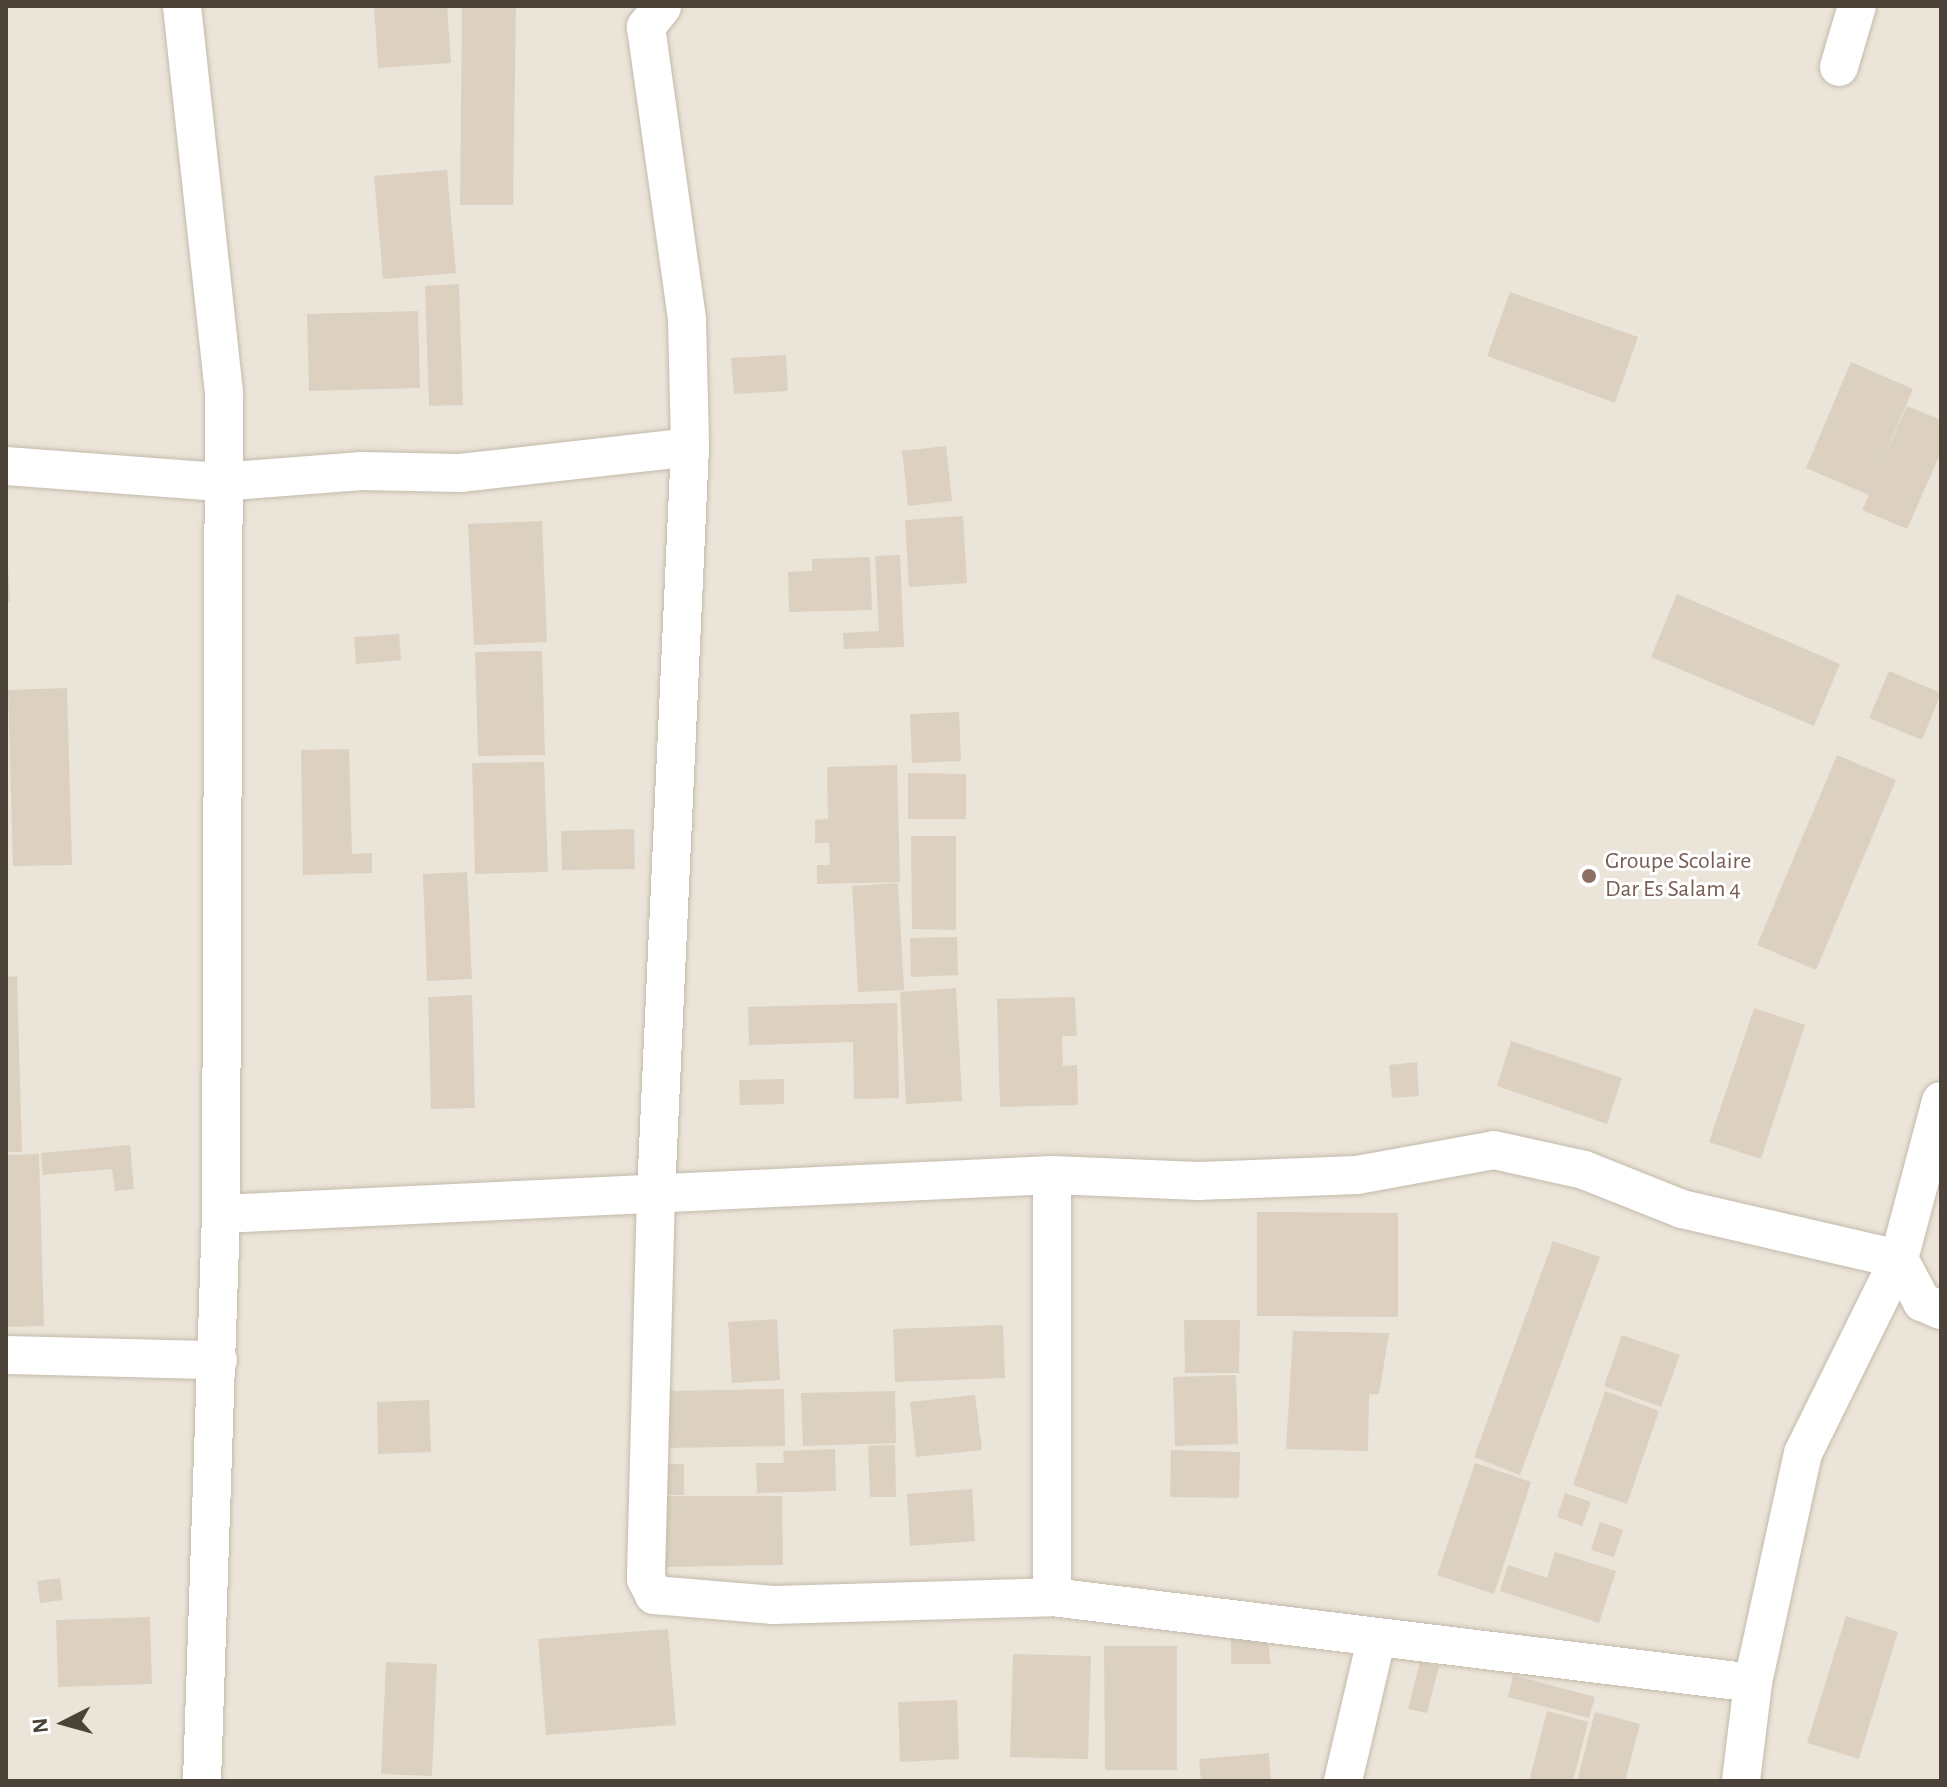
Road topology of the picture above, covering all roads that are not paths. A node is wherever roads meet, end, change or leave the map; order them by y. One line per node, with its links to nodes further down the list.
1 (182, 6): 7 (street)
2 (1857, 6): 4 (street)
3 (662, 7): 5 (street)
4 (1839, 67)
5 (690, 447): 7 (street); 10 (street)
6 (6, 466): 7 (street)
7 (219, 482): 11 (street)
8 (1941, 1101): 12 (street)
9 (1052, 1175): 10 (street); 12 (street); 16 (street)
10 (656, 1193): 11 (street); 16 (street)
11 (221, 1214): 15 (street)
12 (1899, 1259): 13 (street); 18 (street)
13 (1941, 1310)
14 (6, 1355): 15 (street)
15 (218, 1360): 19 (street)
16 (1052, 1597): 17 (street)
17 (1376, 1640): 18 (street); 20 (street)
18 (1753, 1683): 21 (street)
19 (202, 1781)
20 (1343, 1781)
21 (1741, 1781)

